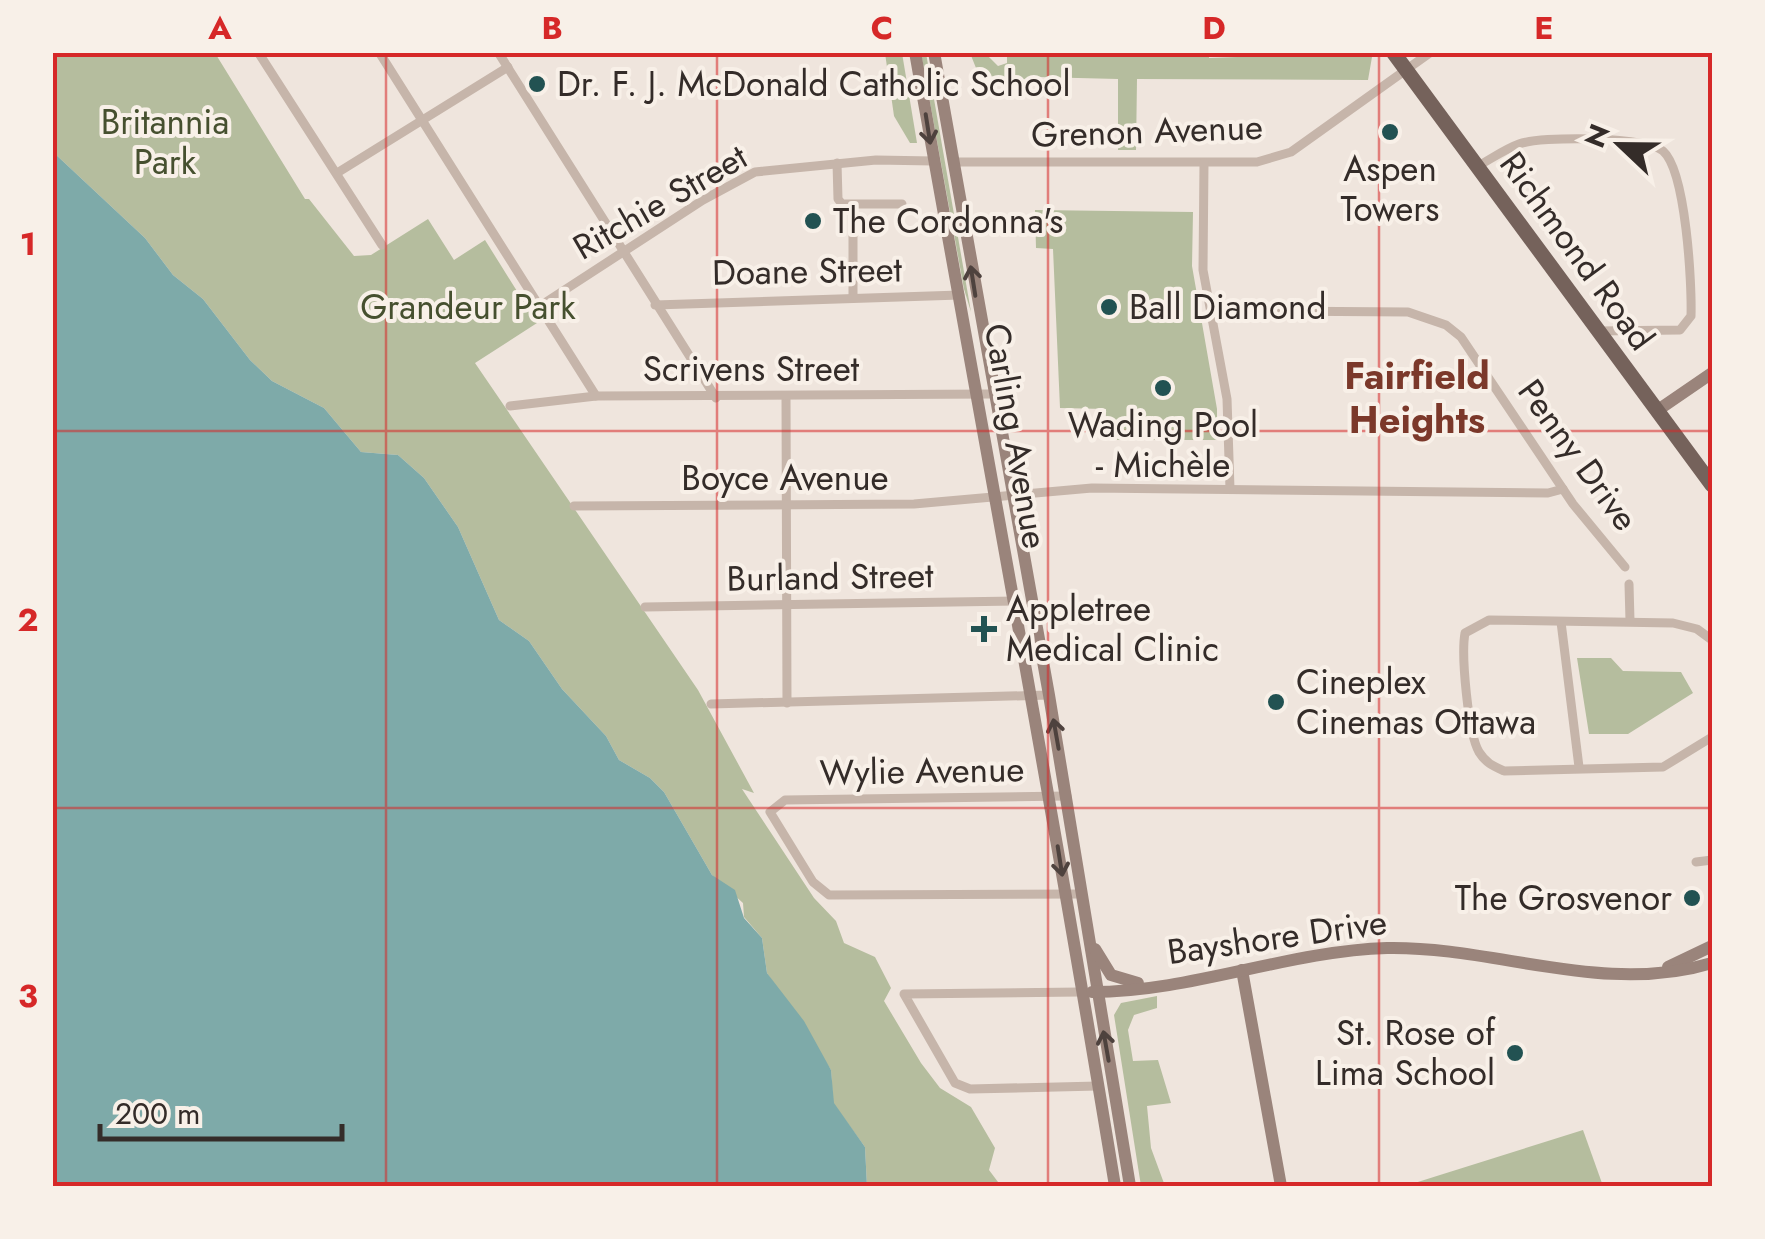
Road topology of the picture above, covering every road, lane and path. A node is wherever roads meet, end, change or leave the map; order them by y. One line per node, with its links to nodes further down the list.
1 (258, 52): 16 (street)
2 (379, 52): 10 (street)
3 (498, 52): 8 (street)
4 (915, 52): 11 (main road, Carling Avenue, one-way to 11)
5 (934, 52): 12 (main road, Carling Avenue)
6 (1393, 52): 9 (main road, Richmond Road)
7 (1431, 52): 9 (street, Grenon Avenue)
8 (508, 67): 10 (street); 20 (street)
9 (1407, 71): 14 (street, Grenon Avenue); 15 (main road, Richmond Road)
10 (422, 121): 16 (street); 24 (street)
11 (933, 161): 13 (street, Ritchie Street); 21 (main road, Carling Avenue)
12 (954, 162): 14 (street, Grenon Avenue); 28 (main road, Carling Avenue, one-way to 12)
13 (837, 163): 18 (street); 20 (street, Ritchie Street)
14 (1204, 164): 25 (street)
15 (1478, 166): 26 (main road, Richmond Road); 26 (street)
16 (337, 173): 19 (street)
17 (902, 204): 18 (street)
18 (853, 206): 22 (street)
19 (382, 245)
20 (622, 254): 23 (street); 24 (street, Ritchie Street)
21 (960, 295): 22 (street, Doane Street); 28 (main road, Carling Avenue)
22 (853, 298): 23 (street, Doane Street)
23 (654, 305): 31 (street)
24 (540, 306): 29 (street)
25 (1214, 316): 35 (street); 36 (street, Penny Drive)
26 (1598, 330): 33 (main road, Richmond Road)
27 (1712, 372): 33 (main road)
28 (985, 395): 30 (street, Scrivens Street); 37 (main road, Carling Avenue); 38 (main road, Carling Avenue)
29 (596, 396): 31 (street, Scrivens Street); 32 (street, Scrivens Street)
30 (786, 396): 31 (street, Scrivens Street); 40 (street)
31 (716, 398)
32 (510, 406)
33 (1658, 410): 34 (main road, Richmond Road)
34 (1712, 485)
35 (1230, 489): 36 (street, Boyce Avenue); 37 (street, Boyce Avenue)
36 (1564, 489): 41 (street, Penny Drive)
37 (1014, 496): 38 (street, Boyce Avenue); 49 (main road, Carling Avenue)
38 (997, 498): 40 (street, Boyce Avenue); 43 (main road, Carling Avenue)
39 (574, 506): 40 (street, Boyce Avenue)
40 (788, 506): 44 (street)
41 (1625, 567)
42 (1629, 584): 46 (street)
43 (1016, 601): 44 (street, Burland Street); 50 (main road, Carling Avenue)
44 (786, 605): 45 (street, Burland Street); 52 (street)
45 (645, 606)
46 (1630, 621): 47 (street); 48 (street)
47 (1561, 622): 54 (street); 54 (street)
48 (1712, 640)
49 (1049, 695): 50 (street); 55 (main road, Carling Avenue, one-way to 49)
50 (1034, 698): 52 (street); 56 (main road, Carling Avenue)
51 (711, 704): 52 (street)
52 (787, 704)
53 (1712, 736): 54 (street)
54 (1580, 768)
55 (1066, 796): 56 (street, Wylie Avenue); 59 (main road, Carling Avenue)
56 (1049, 797): 59 (main road, Carling Avenue, one-way to 59); 59 (street, Wylie Avenue)
57 (1712, 860): 58 (street)
58 (1696, 862)
59 (1073, 895): 60 (main road, Carling Avenue); 66 (main road, Carling Avenue)
60 (1086, 926): 65 (main road); 67 (main road, Carling Avenue)
61 (1712, 950): 64 (main road, Bayshore Drive)
62 (1712, 963): 64 (main road, Bayshore Drive)
63 (1242, 970): 64 (main road, Bayshore Drive); 65 (main road, Bayshore Drive); 72 (main road)
64 (1662, 970)
65 (1166, 982): 67 (main road, Bayshore Drive)
66 (1080, 992): 67 (main road, Bayshore Drive); 68 (main road, Carling Avenue); 68 (street)
67 (1097, 992): 69 (main road, Carling Avenue, one-way to 67)
68 (1098, 1086): 69 (main road, Carling Avenue)
69 (1114, 1134): 70 (main road, Carling Avenue); 71 (main road, Carling Avenue)
70 (1116, 1186)
71 (1130, 1186)
72 (1281, 1186)

